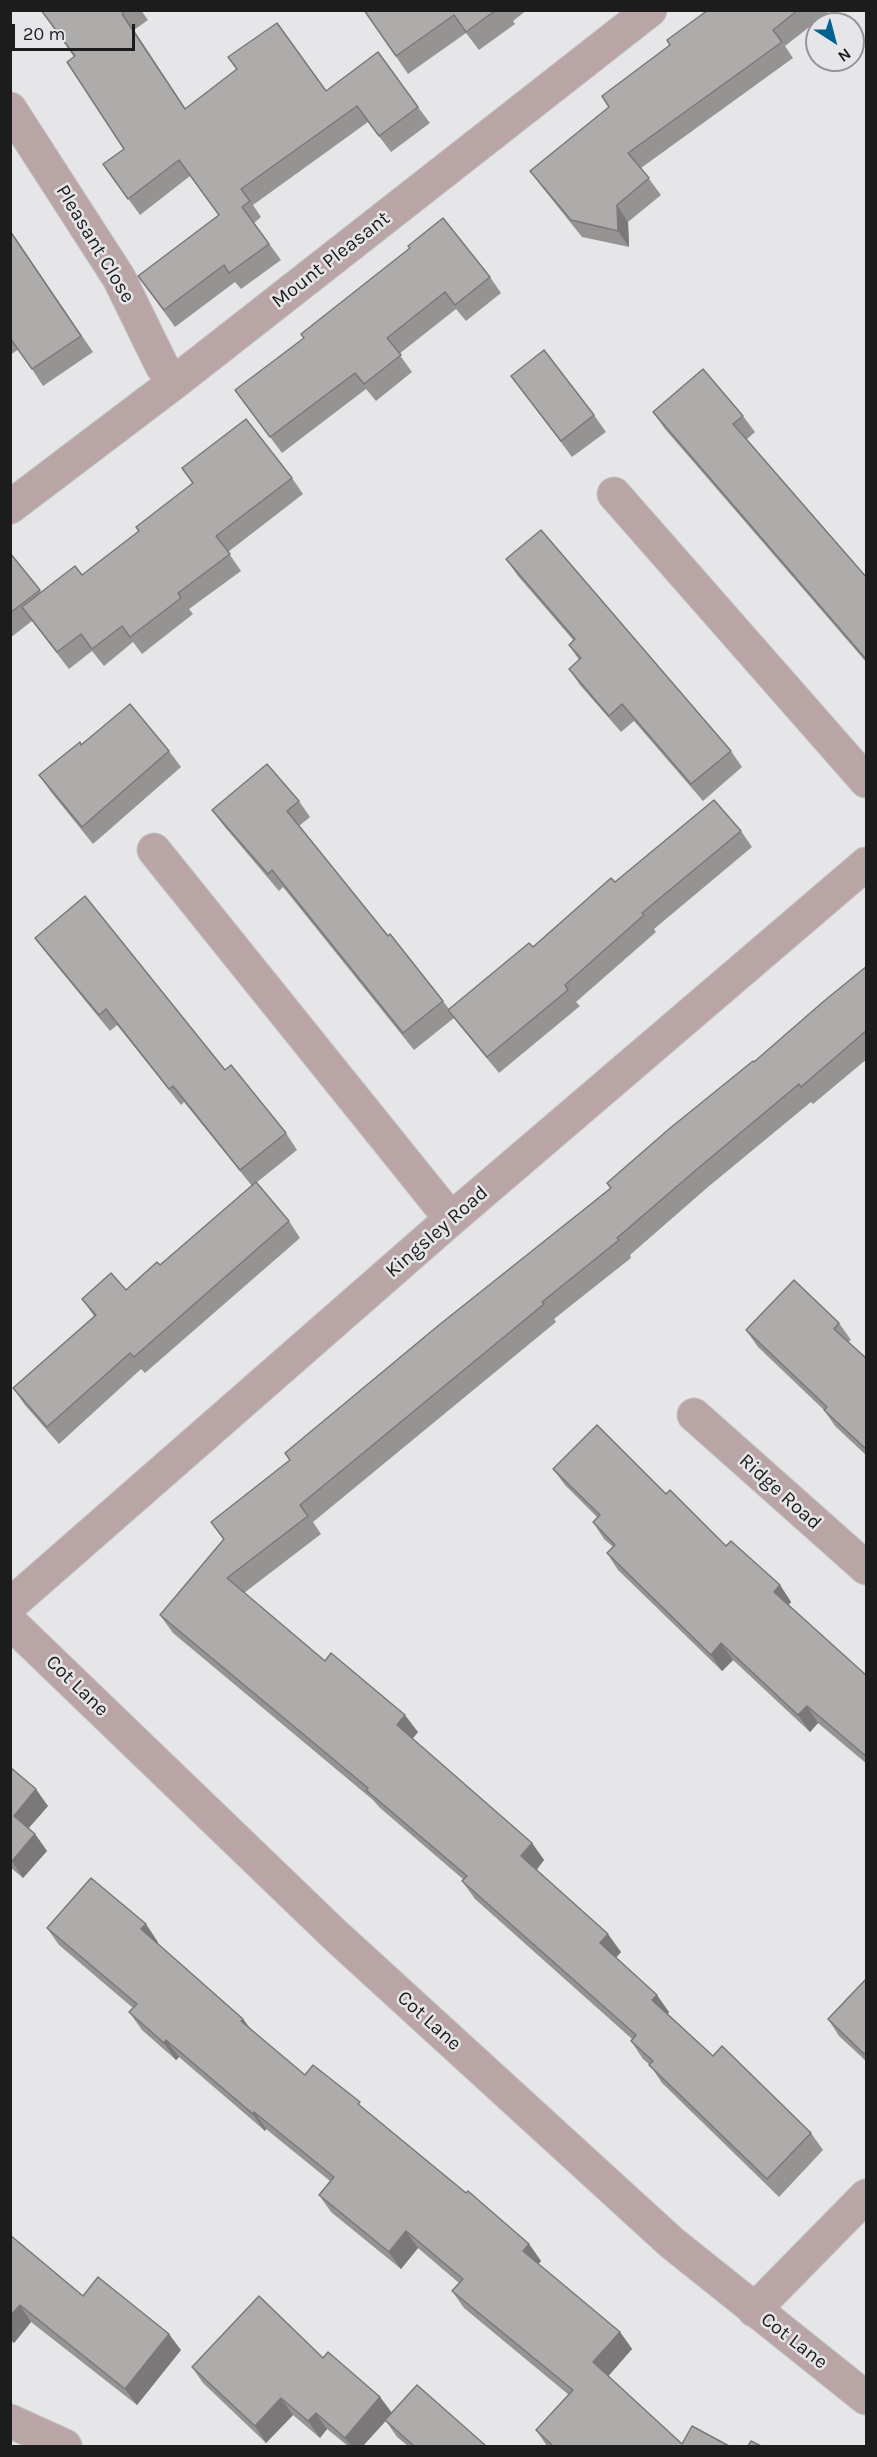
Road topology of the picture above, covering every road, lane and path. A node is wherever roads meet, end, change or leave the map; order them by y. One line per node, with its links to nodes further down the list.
1 (650, 10): 3 (street, Mount Pleasant)
2 (10, 109): 3 (street, Pleasant Close)
3 (175, 382): 5 (street, Mount Pleasant)
4 (614, 494): 6 (street)
5 (10, 507)
6 (867, 782)
7 (154, 850): 9 (street)
8 (867, 864): 9 (street, Kingsley Road)
9 (451, 1219): 12 (street, Kingsley Road)
10 (694, 1415): 11 (street, Ridge Road)
11 (867, 1568)
12 (10, 1605)
13 (10, 1622): 15 (street, Cot Lane)
14 (867, 2196): 15 (street)
15 (754, 2310): 16 (street, Cot Lane)
16 (867, 2398)
17 (10, 2421): 18 (street)
18 (65, 2446)

